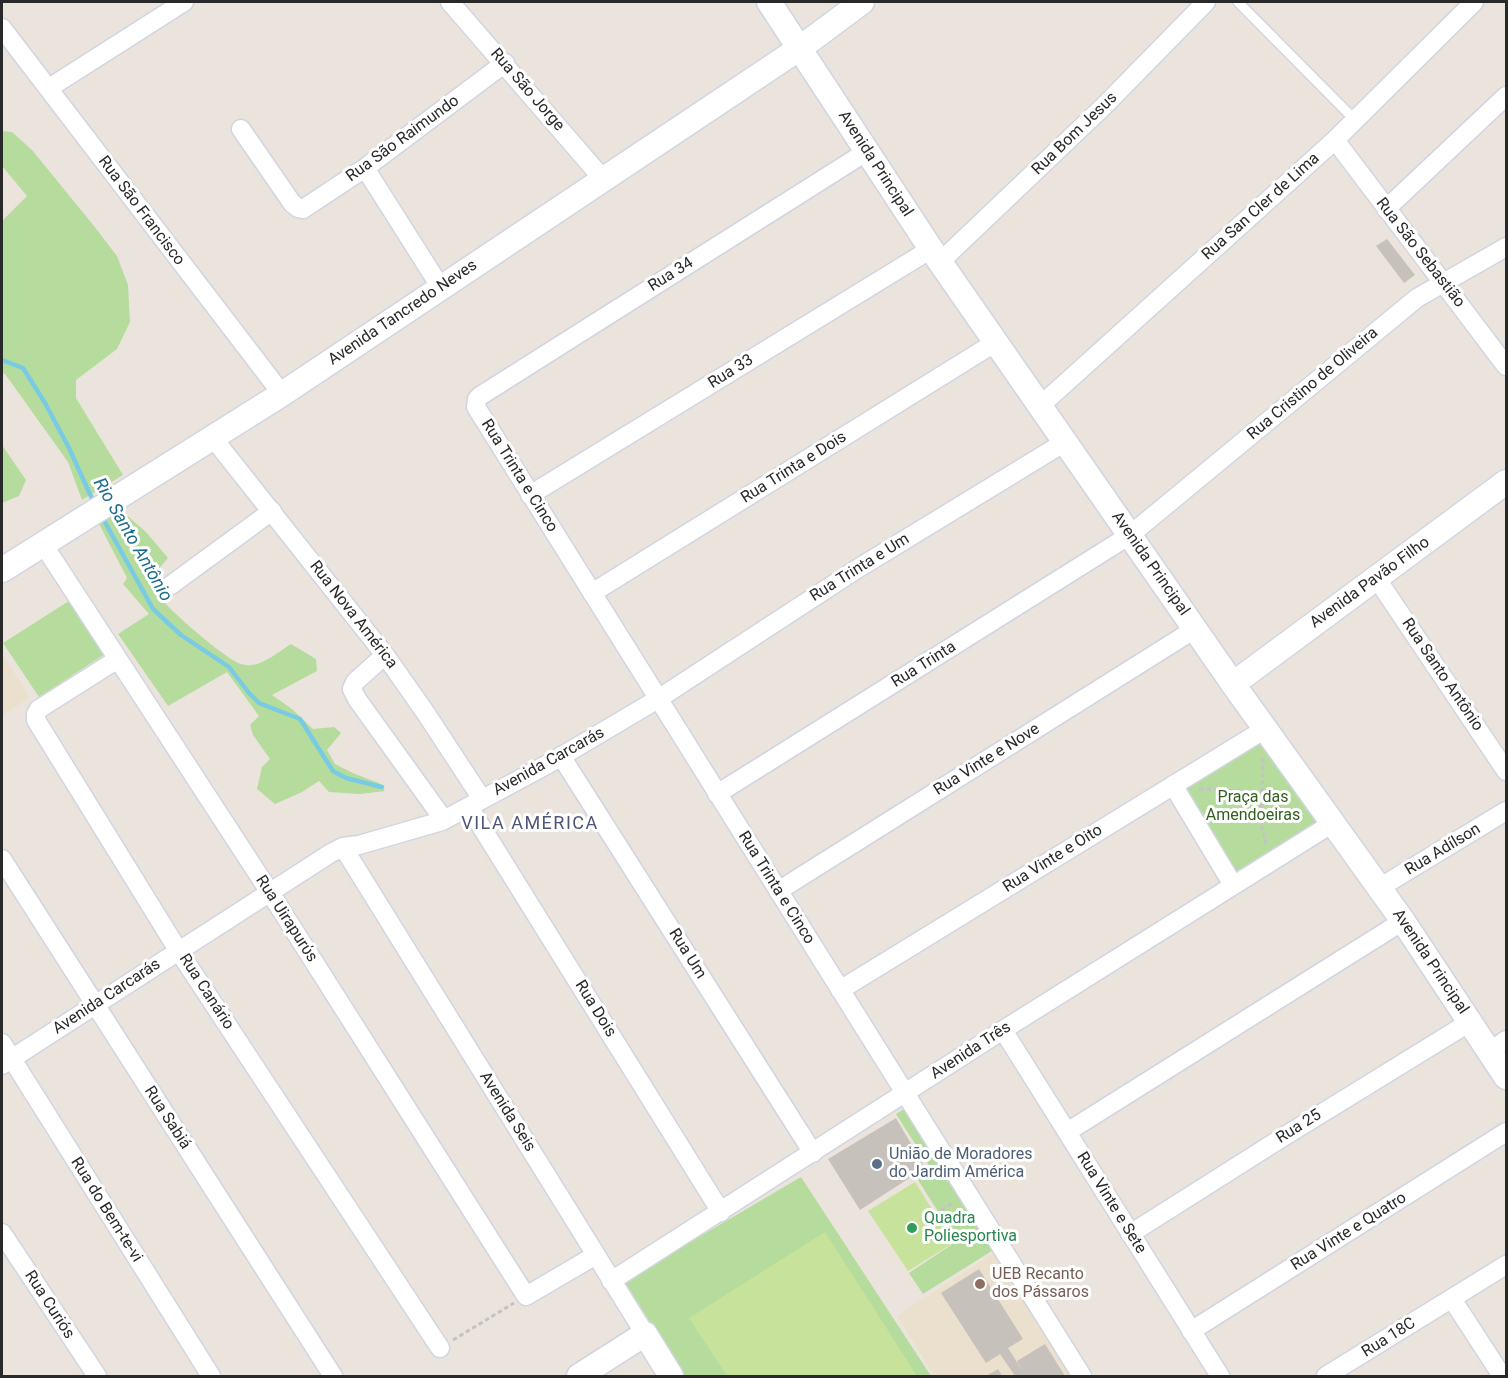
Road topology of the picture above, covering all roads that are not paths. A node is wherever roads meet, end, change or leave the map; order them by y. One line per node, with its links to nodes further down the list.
1 (184, 2): 11 (street)
2 (450, 2): 10 (street, Rua São Jorge)
3 (769, 2): 9 (street, Avenida Principal)
4 (862, 2): 9 (street, Avenida Tancredo Neves)
5 (1206, 2): 21 (street, Rua Bom Jesus)
6 (1238, 2): 13 (lane)
7 (1474, 2): 13 (street, Rua San Cler de Lima)
8 (2, 28): 11 (street, Rua São Francisco)
9 (800, 48): 16 (street, Avenida Principal); 18 (street, Avenida Tancredo Neves)
10 (505, 63): 17 (street, Rua São Raimundo); 18 (street, Rua São Jorge)
11 (49, 88): 26 (street, Rua São Francisco)
12 (1506, 96): 19 (street)
13 (1355, 120): 15 (street, Rua San Cler de Lima)
14 (241, 129): 17 (street, Rua São Raimundo)
15 (1335, 140): 19 (street, Rua São Sebastião); 28 (street, Rua San Cler de Lima)
16 (866, 152): 21 (street, Avenida Principal); 27 (street, Rua 34)
17 (365, 168): 23 (street)
18 (603, 179): 23 (street, Avenida Tancredo Neves)
19 (1386, 209): 22 (street, Rua São Sebastião)
20 (1506, 247): 22 (street, Rua Cristino de Oliveira)
21 (936, 255): 24 (street, Avenida Principal); 32 (street, Rua 33)
22 (1443, 282): 25 (street, Rua São Sebastião); 34 (street, Rua Cristino de Oliveira)
23 (441, 288): 26 (street, Avenida Tancredo Neves)
24 (996, 342): 28 (street, Avenida Principal); 39 (street, Rua Trinta e Dois)
25 (1506, 366)
26 (282, 394): 29 (street, Avenida Tancredo Neves)
27 (477, 399): 32 (street, Rua Trinta e Cinco)
28 (1040, 406): 30 (street, Avenida Principal)
29 (213, 438): 33 (street, Rua Nova América); 35 (street, Avenida Tancredo Neves)
30 (1065, 442): 34 (street, Avenida Principal); 44 (street, Rua Trinta e Um)
31 (1506, 482): 37 (street, Avenida Pavão Filho)
32 (530, 495): 39 (street, Rua Trinta e Cinco)
33 (272, 511): 38 (street); 41 (street, Rua Nova América)
34 (1130, 535): 40 (street, Avenida Principal); 49 (street, Rua Trinta)
35 (43, 544): 36 (street, Avenida Tancredo Neves); 42 (street, Rua Uirapurύs)
36 (2, 570)
37 (1377, 579): 43 (street, Avenida Pavão Filho); 47 (street, Rua Santo Antônio)
38 (171, 585)
39 (591, 593): 44 (street, Rua Trinta e Cinco)
40 (1195, 629): 43 (street, Avenida Principal); 59 (street, Rua Vinte e Nove)
41 (385, 655): 50 (street, Rua Nova América); 52 (street)
42 (118, 659): 58 (street, Rua Uirapurύs); 61 (street, Rua Canário)
43 (1233, 684): 45 (street, Avenida Principal)
44 (658, 699): 46 (street, Avenida Carcarás); 49 (street, Rua Trinta e Cinco)
45 (1265, 729): 48 (street, Rua Vinte e Oito); 53 (street, Avenida Principal)
46 (561, 756): 50 (street, Avenida Carcarás); 72 (street, Rua Um)
47 (1506, 771)
48 (1173, 786): 56 (street); 62 (street, Rua Vinte e Oito)
49 (717, 794): 59 (street, Rua Trinta e Cinco)
50 (475, 803): 52 (street, Avenida Carcarás); 73 (street, Rua Dois)
51 (1506, 811): 57 (street, Rua Adílson)
52 (444, 820): 54 (street, Avenida Carcarás)
53 (1332, 823): 56 (street, Avenida Três); 57 (street, Avenida Principal)
54 (343, 847): 58 (street, Avenida Carcarás); 76 (street, Avenida Seis)
55 (2, 859): 63 (street, Rua Sabiá)
56 (1233, 885): 65 (street, Avenida Três)
57 (1379, 888): 60 (street, Avenida Principal)
58 (269, 891): 61 (street, Avenida Carcarás); 76 (street, Rua Uirapurύs)
59 (778, 891): 62 (street, Rua Trinta e Cinco)
60 (1402, 921): 64 (street, Avenida Principal); 70 (street)
61 (178, 950): 63 (street, Avenida Carcarás); 82 (street, Rua Canário)
62 (840, 990): 69 (street, Rua Trinta e Cinco)
63 (94, 1005): 67 (street, Avenida Carcarás); 85 (street, Rua Sabiá)
64 (1470, 1022): 66 (street, Avenida Principal); 75 (street, Rua 25)
65 (1003, 1030): 69 (street, Avenida Três); 70 (street, Rua Vinte e Sete)
66 (1498, 1046): 68 (street, Avenida Principal)
67 (5, 1056): 84 (street, Rua do Bem-te-vi)
68 (1506, 1077)
69 (905, 1094): 72 (street, Avenida Três); 88 (street, Rua Trinta e Cinco)
70 (1067, 1132): 75 (street, Rua Vinte e Sete)
71 (1506, 1132): 80 (street, Rua Vinte e Quatro)
72 (813, 1153): 73 (street, Avenida Três)
73 (721, 1212): 78 (street, Avenida Três)
74 (2, 1233): 83 (street, Rua Curiós)
75 (1130, 1234): 80 (street, Rua Vinte e Sete)
76 (596, 1256): 78 (street, Avenida Seis)
77 (1506, 1265): 79 (street, Rua 18C)
78 (612, 1281): 81 (street, Avenida Seis)
79 (1452, 1299): 90 (street, Rua 18C); 91 (street)
80 (1191, 1330): 89 (street, Rua Vinte e Sete)
81 (645, 1334): 86 (street); 87 (street, Avenida Seis)
82 (440, 1348)
83 (97, 1377)
84 (211, 1377)
85 (333, 1377)
86 (579, 1377)
87 (671, 1377)
88 (1082, 1377)
89 (1220, 1377)
90 (1326, 1377)
91 (1502, 1377)

